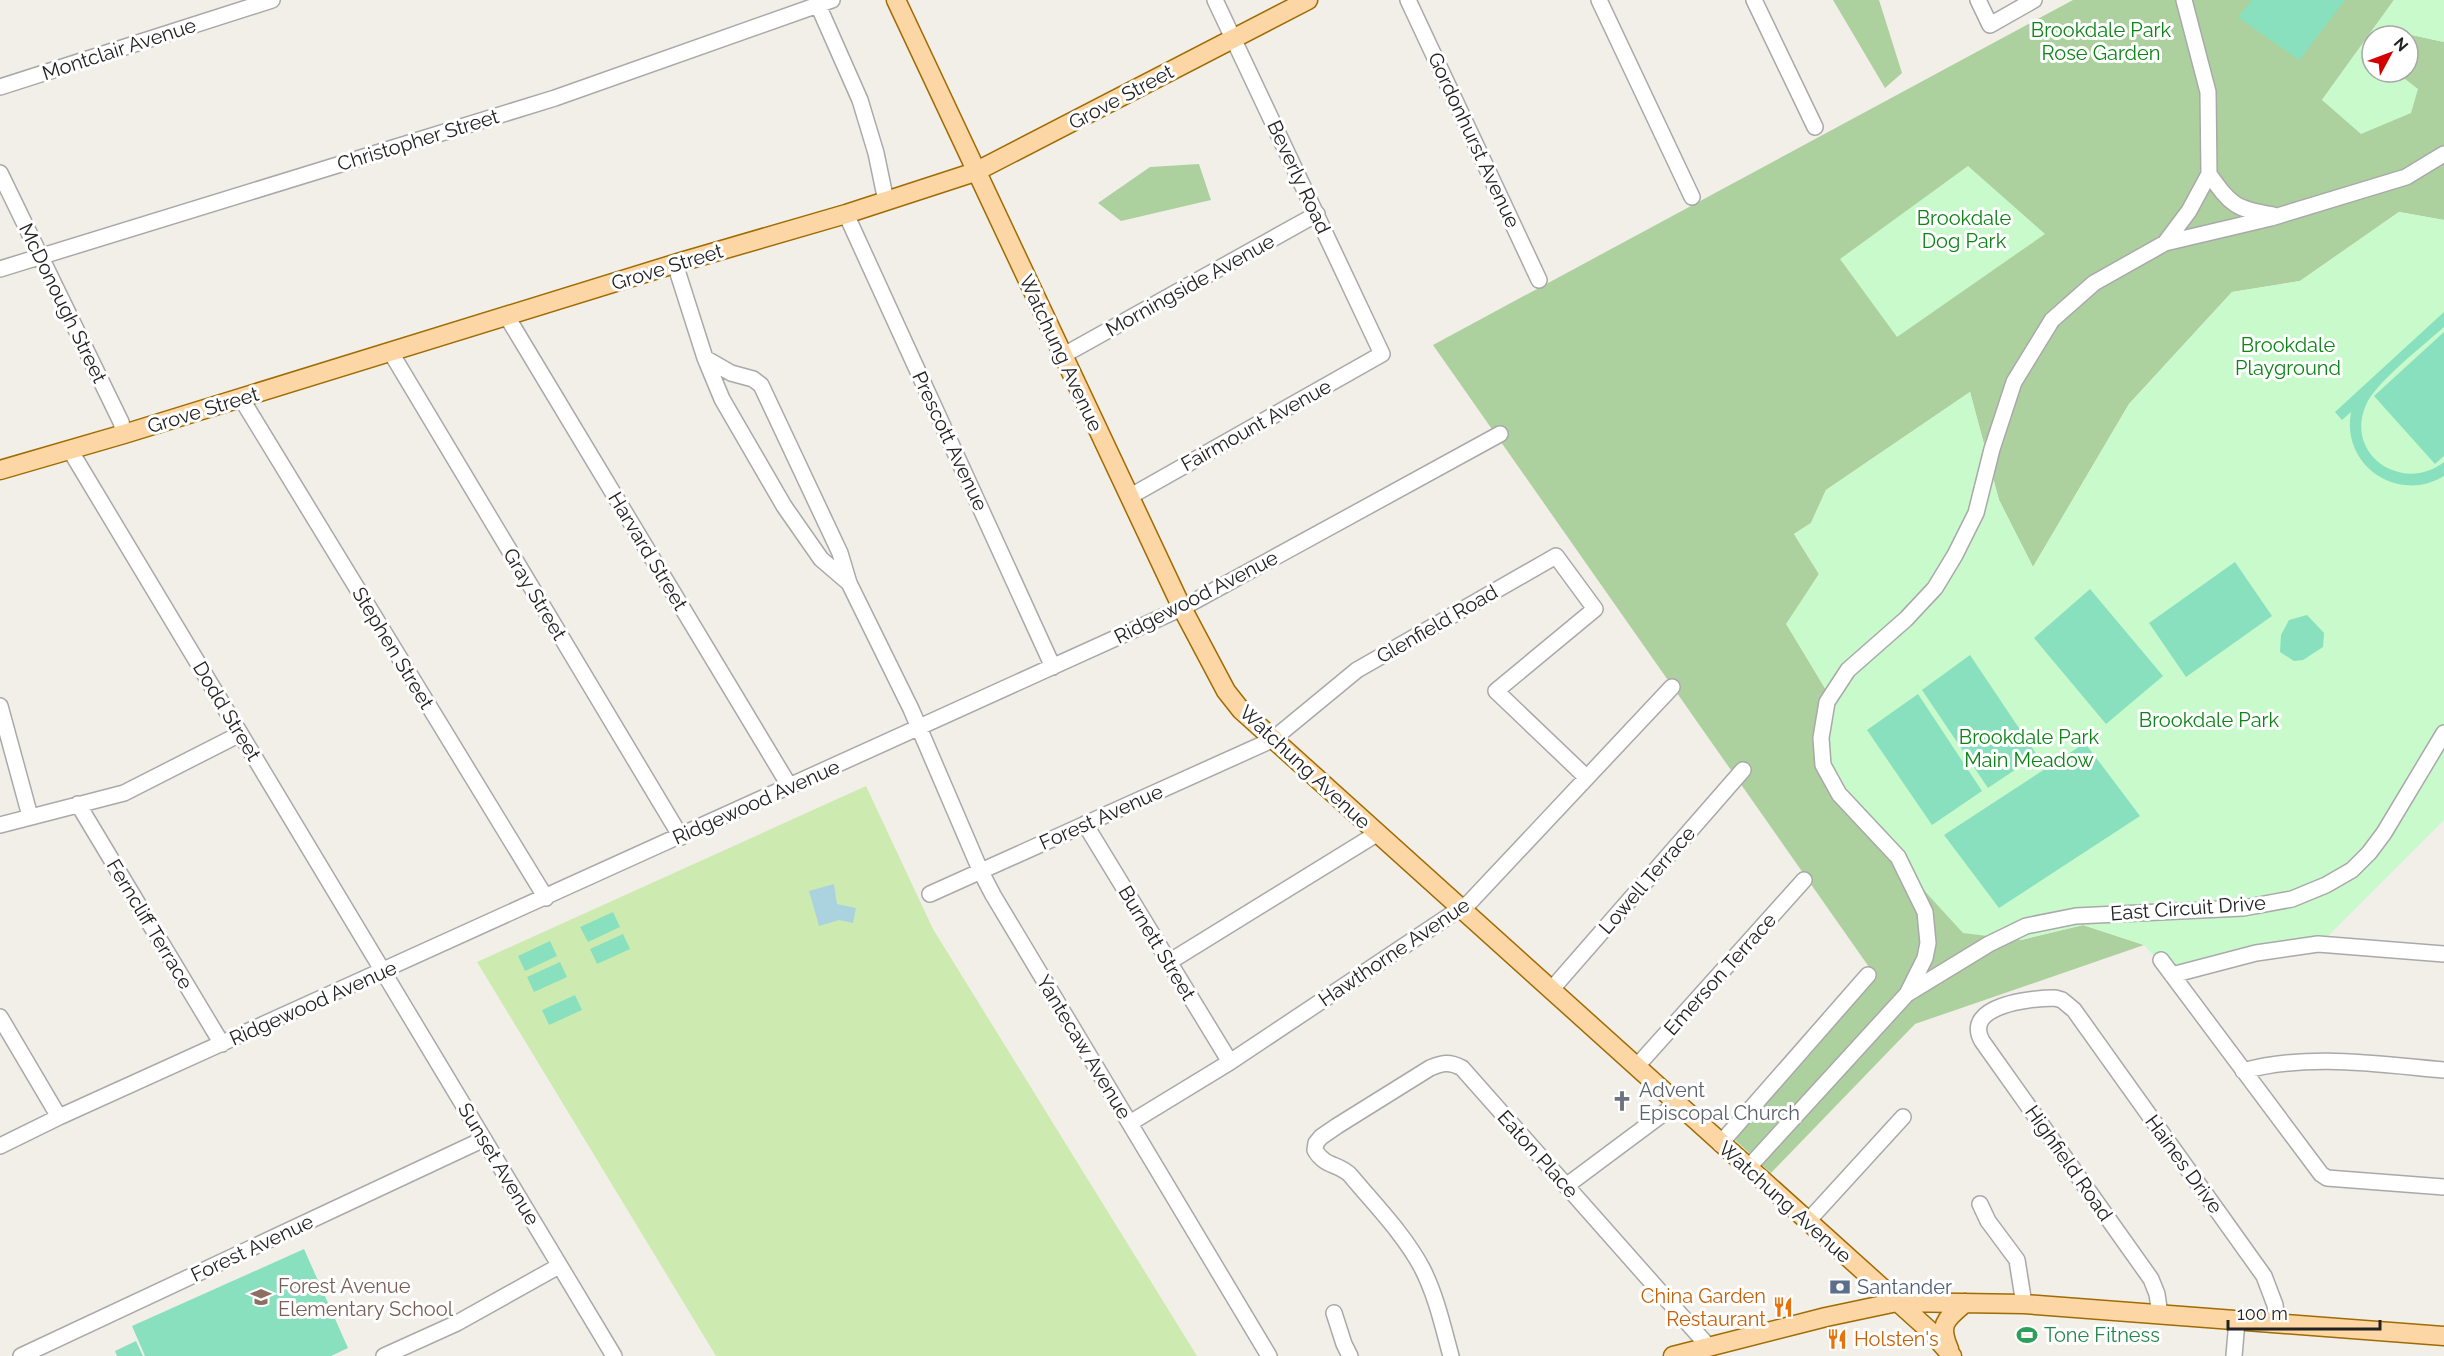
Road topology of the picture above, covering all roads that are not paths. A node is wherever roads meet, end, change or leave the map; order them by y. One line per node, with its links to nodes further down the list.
1 (272, 0): 13 (street, Montclair Avenue)
2 (896, 0): 16 (main road, Watchung Avenue)
3 (1215, 0): 12 (street, Beverly Road)
4 (1308, 0): 12 (main road, Grove Street)
5 (1408, 0): 28 (street, Gordonhurst Avenue)
6 (1599, 0): 19 (street)
7 (1754, 0): 14 (street)
8 (1978, 0): 9 (street)
9 (2034, 0)
10 (2184, 0): 18 (street)
11 (825, 2): 20 (street); 25 (street, Christopher Street)
12 (1233, 39): 16 (main road, Grove Street); 22 (street, Beverly Road)
13 (0, 87)
14 (1815, 127)
15 (2444, 154): 23 (street)
16 (975, 172): 20 (main road, Grove Street); 32 (main road, Watchung Avenue)
17 (0, 173): 25 (street, McDonough Street)
18 (2209, 174): 23 (street); 24 (street)
19 (1692, 196)
20 (886, 201): 21 (main road, Grove Street)
21 (846, 214): 26 (main road, Grove Street); 44 (street, Prescott Avenue)
22 (1317, 214): 31 (street, Beverly Road); 32 (street, Morningside Avenue)
23 (2278, 216): 24 (street)
24 (2165, 243): 72 (street)
25 (40, 257): 27 (street, Christopher Street); 37 (street, McDonough Street)
26 (675, 264): 29 (main road, Grove Street); 33 (street)
27 (0, 269)
28 (1539, 280)
29 (506, 315): 30 (main road, Grove Street); 53 (street, Harvard Street)
30 (390, 351): 35 (main road, Grove Street); 59 (street, Gray Street)
31 (1383, 354): 41 (street, Fairmount Avenue)
32 (1062, 356): 41 (main road, Watchung Avenue)
33 (705, 358): 34 (street); 36 (street)
34 (744, 376): 36 (street); 42 (street)
35 (241, 398): 37 (main road, Grove Street); 63 (street, Stephen Street)
36 (722, 399): 42 (street)
37 (124, 434): 39 (main road, Grove Street)
38 (1500, 434): 43 (street, Ridgewood Avenue)
39 (70, 450): 40 (main road, Grove Street); 49 (street, Dodd Street)
40 (0, 471)
41 (1130, 497): 43 (main road, Watchung Avenue)
42 (849, 583): 47 (street, Yantecaw Avenue)
43 (1182, 608): 44 (street, Ridgewood Avenue); 50 (main road, Watchung Avenue)
44 (1053, 667): 47 (street, Ridgewood Avenue)
45 (1672, 687): 52 (street, Hawthorne Avenue)
46 (0, 705): 55 (street)
47 (919, 728): 53 (street, Ridgewood Avenue); 60 (street, Yantecaw Avenue)
48 (2444, 733): 72 (street, East Circuit Drive)
49 (240, 734): 54 (street); 68 (street, Dodd Street)
50 (1272, 740): 52 (street, Glenfield Road); 56 (street, Forest Avenue); 58 (main road, Watchung Avenue)
51 (1743, 770): 71 (street, Lowell Terrace)
52 (1586, 777): 64 (street, Hawthorne Avenue)
53 (790, 787): 59 (street, Ridgewood Avenue)
54 (78, 804): 55 (street); 75 (street, Ferncliff Terrace)
55 (30, 816): 57 (street)
56 (1085, 824): 60 (street, Forest Avenue); 67 (street, Burnett Street)
57 (0, 825)
58 (1377, 833): 64 (main road, Watchung Avenue); 67 (street)
59 (681, 837): 63 (street, Ridgewood Avenue)
60 (981, 872): 62 (street, Forest Avenue); 83 (street, Yantecaw Avenue)
61 (1804, 880): 77 (street, Emerson Terrace)
62 (930, 894)
63 (546, 898): 68 (street, Ridgewood Avenue)
64 (1461, 910): 71 (main road, Watchung Avenue); 76 (street, Hawthorne Avenue)
65 (2444, 954): 70 (street)
66 (2161, 960): 70 (street)
67 (1169, 962): 76 (street, Burnett Street)
68 (384, 971): 75 (street, Ridgewood Avenue); 84 (street, Sunset Avenue)
69 (1868, 975): 85 (street)
70 (2172, 975): 79 (street)
71 (1551, 990): 77 (main road, Watchung Avenue)
72 (1907, 994): 87 (street)
73 (1985, 1014): 97 (street, Highfield Road); 99 (street, Haines Drive)
74 (0, 1017): 81 (street)
75 (222, 1044): 81 (street, Ridgewood Avenue)
76 (1230, 1062): 83 (street, Hawthorne Avenue)
77 (1635, 1066): 80 (main road, Watchung Avenue)
78 (2444, 1070): 79 (street)
79 (2244, 1071): 89 (street)
80 (1676, 1104): 85 (main road, Watchung Avenue); 88 (street)
81 (59, 1117): 86 (street, Ridgewood Avenue)
82 (1903, 1117): 91 (street)
83 (1130, 1123): 105 (street, Yantecaw Avenue)
84 (484, 1139): 92 (street, Sunset Avenue); 102 (street, Forest Avenue)
85 (1720, 1144): 87 (main road, Watchung Avenue)
86 (0, 1146)
87 (1748, 1168): 91 (main road, Watchung Avenue)
88 (1566, 1186): 101 (street, Eaton Place); 107 (street, Eaton Place)
89 (2444, 1187)
90 (1980, 1204): 95 (street)
91 (1808, 1221): 93 (main road, Watchung Avenue)
92 (560, 1266): 103 (street); 104 (street, Sunset Avenue)
93 (1898, 1302): 94 (main road); 101 (main road); 109 (main road, Watchung Avenue)
94 (1965, 1303): 95 (main road); 109 (main road)
95 (2024, 1304): 97 (main road)
96 (1334, 1313): 106 (street)
97 (2160, 1315): 98 (main road)
98 (2237, 1321): 99 (main road); 110 (street)
99 (2277, 1324): 100 (main road)
100 (2444, 1336)
101 (1709, 1347): 108 (main road)
102 (21, 1356)
103 (384, 1356)
104 (614, 1356)
105 (1269, 1356)
106 (1350, 1356)
107 (1451, 1356)
108 (1673, 1356)
109 (1952, 1356)
110 (2234, 1356)

